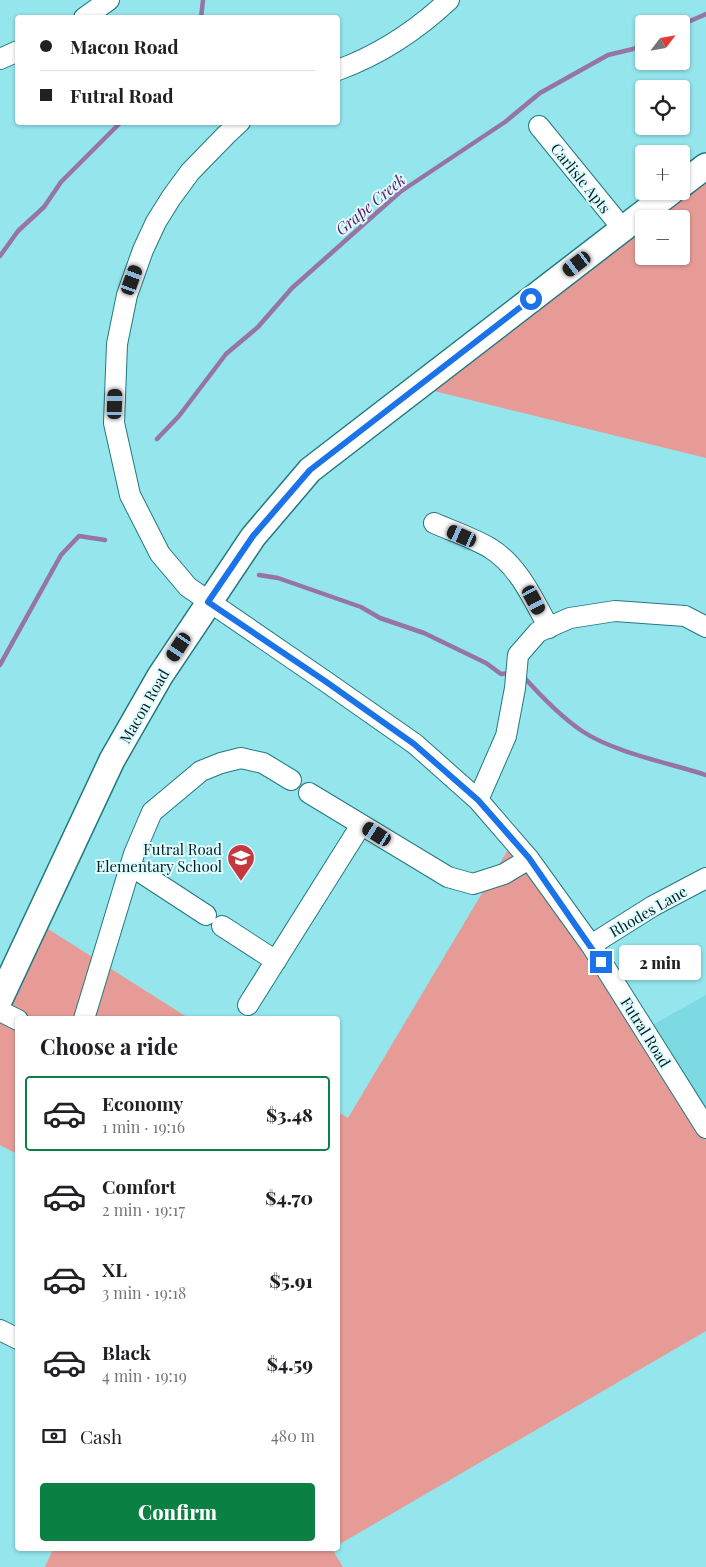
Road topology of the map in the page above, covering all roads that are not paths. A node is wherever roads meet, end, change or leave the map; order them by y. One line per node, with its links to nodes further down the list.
1 (109, 0): 3 (street)
2 (449, 0): 6 (street)
3 (88, 15)
4 (15, 52): 5 (street)
5 (0, 59)
6 (340, 69)
7 (237, 125): 14 (street, Futral Road)
8 (539, 126): 12 (street, Carlisle Apts)
9 (706, 166): 10 (main road)
10 (690, 178)
11 (660, 200): 12 (main road, Macon Road)
12 (623, 229): 14 (main road, Macon Road)
13 (434, 523): 16 (street)
14 (208, 602): 19 (street, Futral Road); 26 (main road, Macon Road)
15 (706, 627): 16 (street)
16 (549, 628): 19 (street)
17 (291, 780): 22 (street)
18 (309, 793): 20 (street)
19 (478, 800): 21 (street, Futral Road)
20 (361, 825): 21 (street); 25 (street)
21 (529, 858): 24 (street, Futral Road)
22 (131, 866): 25 (street); 29 (street)
23 (706, 878): 24 (street, Rhodes Lane)
24 (591, 945): 31 (street, Futral Road)
25 (276, 961): 27 (street)
26 (0, 999)
27 (248, 1005)
28 (0, 1011): 30 (street)
29 (85, 1016)
30 (15, 1018)
31 (703, 1117)
32 (0, 1330): 33 (street)
33 (15, 1338)

